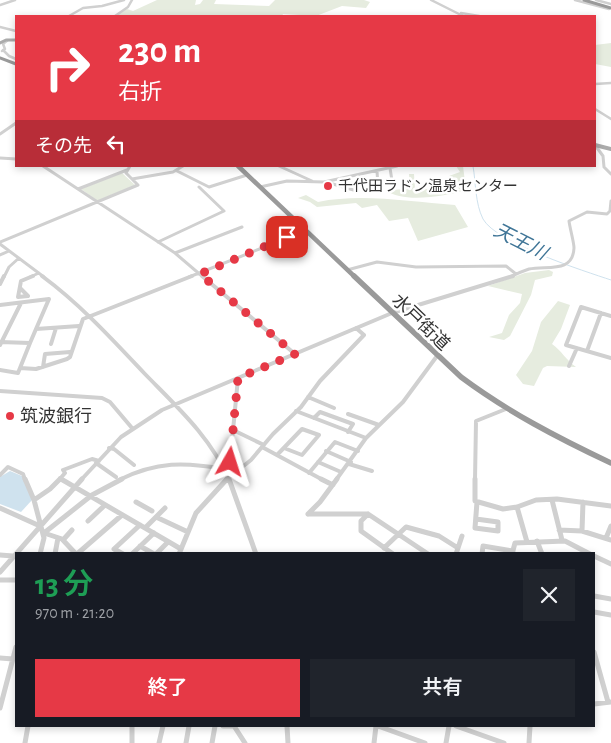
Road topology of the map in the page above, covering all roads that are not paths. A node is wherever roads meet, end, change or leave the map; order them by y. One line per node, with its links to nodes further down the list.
1 (15, 0): 9 (street)
2 (124, 0): 12 (street)
3 (132, 0): 13 (street)
4 (431, 0): 11 (street)
5 (575, 0): 10 (street)
6 (584, 0): 10 (highway)
7 (589, 0): 10 (highway)
8 (597, 0): 10 (street)
9 (0, 5)
10 (611, 7)
11 (458, 14): 14 (street)
12 (71, 15)
13 (116, 15)
14 (468, 15)
15 (0, 27): 16 (street)
16 (15, 31)
17 (0, 40): 18 (street)
18 (7, 40): 19 (main road); 20 (main road); 21 (street)
19 (15, 40)
20 (0, 43)
21 (1, 54): 22 (highway); 23 (street)
22 (15, 61)
23 (15, 61)
24 (611, 83): 25 (street)
25 (596, 84)
26 (596, 110): 27 (street)
27 (611, 119)
28 (15, 124): 30 (street)
29 (0, 129): 30 (street)
30 (5, 130): 31 (street)
31 (0, 134)
32 (596, 145): 34 (main road)
33 (596, 146): 46 (street)
34 (611, 149)
35 (0, 158): 36 (street)
36 (15, 159)
37 (45, 167): 55 (street)
38 (181, 167): 44 (street)
39 (239, 167): 47 (highway, 水戸街道)
40 (281, 167): 49 (street)
41 (394, 167): 43 (street)
42 (129, 168): 48 (street); 55 (street)
43 (390, 168): 45 (street); 54 (street)
44 (176, 171): 47 (street); 48 (street)
45 (377, 171): 50 (street); 53 (street)
46 (611, 174)
47 (247, 175): 52 (highway, 水戸街道)
48 (132, 179): 57 (street)
49 (314, 181): 50 (street); 52 (street)
50 (324, 182): 56 (street)
51 (199, 187): 61 (street)
52 (260, 187): 60 (highway, 水戸街道)
53 (378, 187)
54 (393, 187)
55 (78, 189): 57 (street)
56 (357, 191)
57 (98, 202): 61 (street); 62 (street)
58 (611, 202): 70 (street)
59 (242, 228): 65 (street)
60 (305, 230): 67 (highway, 水戸街道); 69 (street)
61 (158, 242): 65 (street)
62 (0, 243): 63 (street)
63 (9, 250): 64 (street); 66 (street)
64 (1, 253)
65 (175, 253): 69 (street)
66 (19, 258): 68 (street); 71 (street)
67 (347, 270): 70 (street); 75 (highway, 水戸街道)
68 (39, 273): 72 (street); 77 (street)
69 (200, 274): 77 (street); 89 (street)
70 (516, 274): 75 (street)
71 (0, 284)
72 (20, 288)
73 (21, 303): 74 (street); 82 (street); 83 (street)
74 (0, 305)
75 (392, 313): 81 (street); 90 (highway, 水戸街道)
76 (600, 313): 78 (street); 86 (street); 87 (street)
77 (90, 316): 79 (street); 99 (street)
78 (611, 316)
79 (79, 326): 80 (street); 88 (street)
80 (56, 328): 82 (street); 85 (street)
81 (356, 328): 89 (street); 98 (street)
82 (36, 329): 84 (street)
83 (1, 343): 84 (street)
84 (30, 343): 94 (street)
85 (51, 344)
86 (576, 348): 87 (street); 92 (street)
87 (587, 351): 91 (street)
88 (70, 352): 93 (street); 93 (street)
89 (295, 354): 96 (street)
90 (437, 356): 101 (highway, 水戸街道); 105 (street)
91 (611, 357)
92 (569, 366)
93 (43, 367): 94 (street)
94 (20, 368): 95 (street)
95 (0, 370)
96 (238, 378): 99 (street); 107 (street)
97 (0, 391): 106 (street)
98 (308, 397): 100 (street); 102 (street)
99 (174, 405): 106 (street); 121 (street)
100 (334, 408)
101 (506, 409): 119 (highway, 水戸街道); 135 (street)
102 (296, 411): 104 (street); 110 (street)
103 (348, 414): 105 (street)
104 (314, 418): 108 (street); 108 (street)
105 (379, 425): 109 (street)
106 (132, 428): 111 (street)
107 (233, 430): 110 (street); 121 (street)
108 (348, 432): 109 (street)
109 (366, 438): 114 (street)
110 (263, 446): 115 (street); 126 (street)
111 (109, 448): 116 (street); 120 (street)
112 (284, 448): 112 (street); 115 (street)
113 (326, 451): 114 (street); 117 (street); 118 (street)
114 (358, 451): 118 (street)
115 (277, 455): 123 (street)
116 (98, 462): 127 (street); 128 (street); 130 (street)
117 (318, 462): 123 (street); 124 (street)
118 (350, 463): 122 (street); 124 (street)
119 (611, 463)
120 (134, 465)
121 (225, 468): 126 (street); 131 (street)
122 (372, 471)
123 (309, 472): 129 (street)
124 (342, 472): 129 (street)
125 (0, 475): 132 (street)
126 (228, 476): 154 (street); 178 (street)
127 (116, 477)
128 (60, 478): 130 (street); 132 (street)
129 (332, 484): 144 (street)
130 (75, 487): 131 (street); 148 (street)
131 (90, 495): 137 (street); 155 (street)
132 (34, 500): 148 (street)
133 (552, 500): 136 (street); 139 (street); 152 (street)
134 (136, 502): 142 (street)
135 (477, 502): 139 (street); 146 (street)
136 (583, 502): 138 (street); 153 (street)
137 (106, 505): 143 (street); 147 (street)
138 (611, 506)
139 (517, 507): 164 (street)
140 (0, 508): 148 (street)
141 (166, 508): 145 (street)
142 (152, 511)
143 (122, 514): 149 (street); 172 (street)
144 (368, 514): 157 (street); 166 (street)
145 (156, 517): 149 (street); 154 (street)
146 (476, 519): 146 (street)
147 (88, 521)
148 (40, 526): 155 (street); 168 (street)
149 (142, 526): 156 (street); 173 (street)
150 (611, 526): 160 (street)
151 (72, 530): 159 (street)
152 (559, 530): 153 (street); 161 (street)
153 (582, 531): 160 (street)
154 (188, 532): 177 (street)
155 (44, 533): 159 (street); 169 (street)
156 (154, 533): 163 (street); 165 (street)
157 (398, 534): 166 (street); 167 (street); 180 (street)
158 (462, 536): 167 (street)
159 (60, 539): 170 (street); 171 (street)
160 (609, 539)
161 (562, 540): 162 (street); 185 (street)
162 (537, 541): 164 (street); 184 (street)
163 (168, 542): 176 (street); 177 (street)
164 (528, 542): 183 (street)
165 (140, 546): 174 (street); 175 (street)
166 (384, 548): 179 (street)
167 (458, 548): 181 (street)
168 (17, 552)
169 (40, 552)
170 (56, 552)
171 (75, 552)
172 (79, 552)
173 (119, 552)
174 (134, 552)
175 (151, 552)
176 (157, 552)
177 (180, 552)
178 (255, 552)
179 (390, 552)
180 (425, 552)
181 (457, 552)
182 (482, 552): 183 (street)
183 (513, 552)
184 (541, 552)
185 (586, 552)
186 (0, 556): 187 (street)
187 (14, 556): 190 (street)
188 (595, 556): 189 (street)
189 (611, 564)
190 (0, 572)
191 (0, 580): 192 (street)
192 (15, 580)
193 (595, 596): 194 (street)
194 (611, 599)
195 (595, 612): 196 (street)
196 (611, 615)
197 (15, 653): 199 (street)
198 (0, 658): 199 (street)
199 (14, 659): 203 (street)
200 (596, 665): 201 (street)
201 (609, 702): 202 (street)
202 (595, 704)
203 (0, 708)
204 (28, 727): 216 (street)
205 (132, 727): 217 (street)
206 (163, 727): 218 (street)
207 (189, 727): 219 (street)
208 (215, 727): 220 (street)
209 (235, 727): 221 (street)
210 (287, 727): 222 (street)
211 (377, 727): 223 (street)
212 (380, 727): 224 (street)
213 (449, 727): 225 (street)
214 (459, 727): 226 (street)
215 (530, 727): 227 (street)
216 (25, 743)
217 (132, 743)
218 (159, 743)
219 (186, 743)
220 (212, 743)
221 (246, 743)
222 (288, 743)
223 (374, 743)
224 (425, 743)
225 (446, 743)
226 (504, 743)
227 (529, 743)

